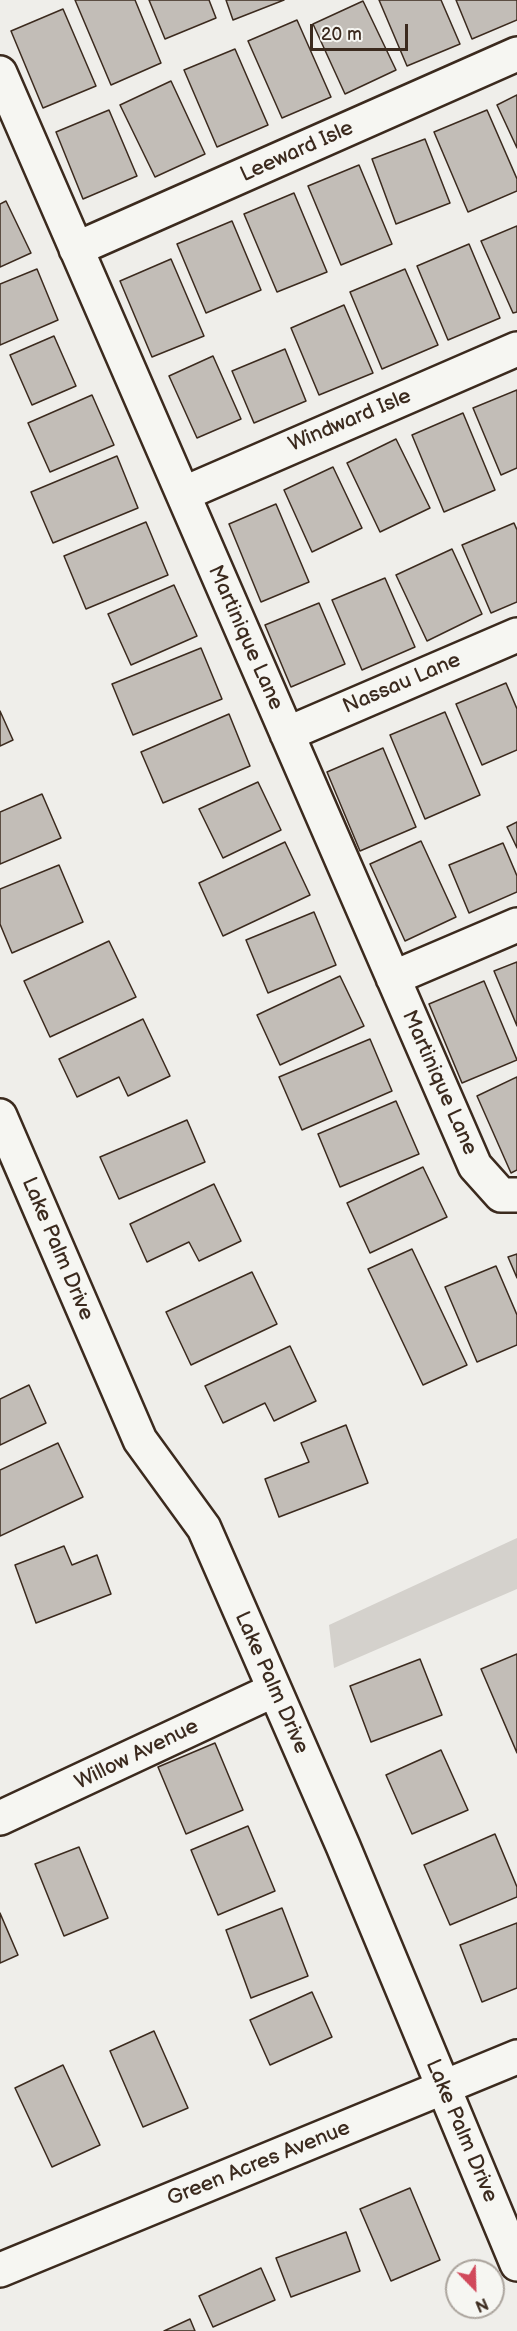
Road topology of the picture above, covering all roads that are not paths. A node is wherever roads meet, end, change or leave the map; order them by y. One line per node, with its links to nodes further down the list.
1 (517, 54): 3 (street, Leeward Isle)
2 (0, 73): 3 (street, Martinique Lane)
3 (76, 249): 5 (street, Martinique Lane)
4 (517, 349): 5 (street, Windward Isle)
5 (183, 494): 7 (street, Martinique Lane)
6 (517, 635): 7 (street, Nassau Lane)
7 (287, 734): 9 (street, Martinique Lane)
8 (517, 925): 9 (street)
9 (393, 978): 11 (street, Martinique Lane)
10 (0, 1116): 12 (street, Lake Palm Drive)
11 (509, 1195)
12 (274, 1690): 13 (street, Willow Avenue); 15 (street, Lake Palm Drive)
13 (0, 1818)
14 (517, 2057): 15 (street, Green Acres Avenue)
15 (442, 2088): 16 (street, Lake Palm Drive); 17 (street, Green Acres Avenue)
16 (517, 2264)
17 (0, 2270)

